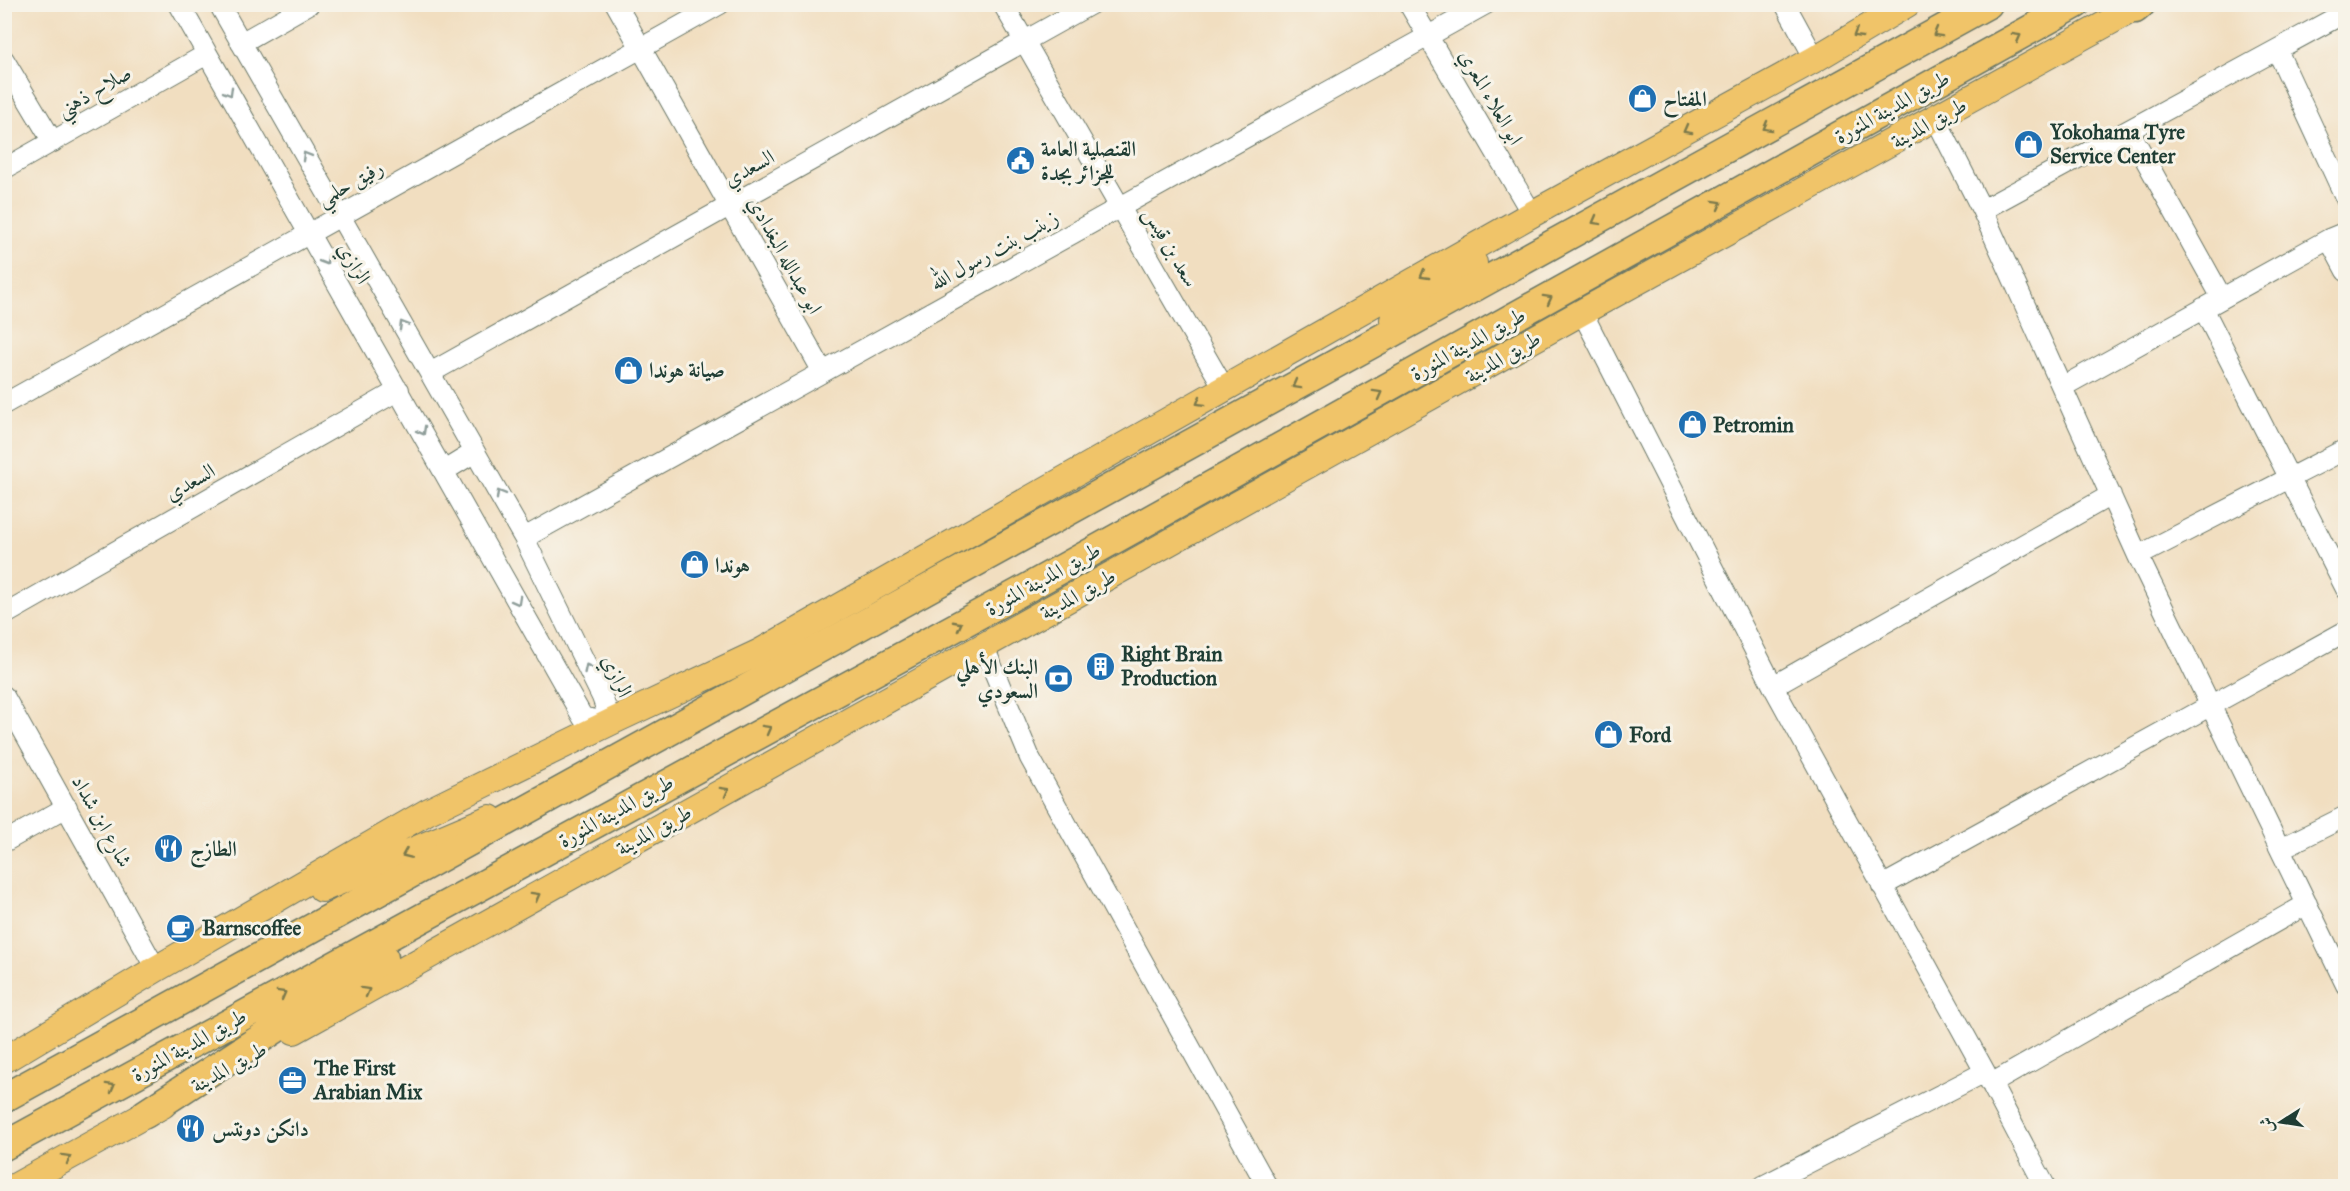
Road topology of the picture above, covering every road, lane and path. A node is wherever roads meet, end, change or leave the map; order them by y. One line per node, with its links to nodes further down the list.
1 (179, 4): 21 (street, الرازي)
2 (219, 4): 18 (street, الرازي)
3 (309, 4): 18 (street)
4 (616, 4): 19 (street, ابو عبدالله البغدادي)
5 (720, 4): 19 (street, رفيق حلمي)
6 (1003, 4): 17 (street, سعد بن قيس)
7 (1091, 4): 17 (street, السعدي)
8 (1409, 4): 16 (street, ابو العلاء المعري)
9 (1486, 4): 16 (street, زينب بنت رسول الله)
10 (1785, 4): 22 (street)
11 (1907, 4): 22 (main road, one-way to 22)
12 (1988, 4): 41 (highway, طريق المدينة المنورة, one-way to 41)
13 (2076, 4): 57 (highway, طريق المدينة المنورة, one-way to 13)
14 (2139, 6): 24 (main road, طريق المدينة)
15 (2346, 12): 20 (street)
16 (1428, 37): 31 (street, زينب بنت رسول الله); 33 (street, ابو العلاء المعري)
17 (1025, 42): 30 (street, السعدي); 31 (street, سعد بن قيس)
18 (241, 43): 34 (street, الرازي, one-way to 18)
19 (641, 48): 30 (street, ابو عبدالله البغدادي); 34 (street, رفيق حلمي)
20 (2277, 50): 25 (street); 29 (street)
21 (207, 54): 26 (street, صلاح ذهني); 35 (street, الرازي, one-way to 35)
22 (1815, 59): 28 (main road, one-way to 28)
23 (4, 60): 26 (street)
24 (1936, 119): 32 (street); 40 (main road, طريق المدينة)
25 (2129, 130): 32 (street); 38 (street)
26 (53, 142): 27 (street, صلاح ذهني)
27 (4, 169)
28 (1574, 192): 33 (main road); 41 (main road)
29 (2346, 198)
30 (730, 206): 42 (street, ابو عبدالله البغدادي); 43 (street, السعدي)
31 (1120, 207): 42 (street, زينب بنت رسول الله); 45 (street, سعد بن قيس)
32 (1982, 210): 44 (street)
33 (1532, 214): 45 (main road, one-way to 45)
34 (341, 216): 35 (street, رفيق حلمي); 43 (street, الرازي, one-way to 34)
35 (310, 233): 47 (street, الرازي, one-way to 47); 48 (street, رفيق حلمي)
36 (2337, 235): 37 (street); 38 (street)
37 (2346, 271)
38 (2222, 298): 39 (street)
39 (2203, 308): 44 (street); 52 (street)
40 (1582, 312): 46 (main road, طريق المدينة); 61 (street)
41 (1322, 370): 65 (highway, طريق المدينة المنورة, one-way to 65)
42 (823, 372): 54 (street, زينب بنت رسول الله)
43 (430, 373): 50 (street, الرازي)
44 (2062, 387): 53 (street)
45 (1224, 388): 64 (main road, one-way to 64)
46 (1448, 388): 57 (main road); 60 (main road, طريق المدينة)
47 (399, 390): 51 (street, الرازي, one-way to 51); 58 (street, السعدي)
48 (4, 404)
49 (2346, 449): 52 (street)
50 (475, 452): 51 (street); 54 (street, الرازي, one-way to 50)
51 (444, 471): 64 (street, الرازي, one-way to 64)
52 (2290, 477): 55 (street); 56 (street)
53 (2111, 495): 55 (street); 61 (street)
54 (524, 538): 64 (street, الرازي, one-way to 54)
55 (2138, 556): 63 (street)
56 (2346, 589)
57 (1020, 592): 68 (highway, طريق المدينة المنورة, one-way to 57)
58 (4, 615)
59 (2346, 631): 63 (street)
60 (984, 647): 79 (main road, طريق المدينة, one-way to 60); 82 (street)
61 (1773, 686): 71 (street)
62 (4, 696): 66 (street, شارع ابن شداد)
63 (2212, 706): 70 (street); 71 (street)
64 (611, 722): 73 (main road)
65 (576, 781): 73 (main road, one-way to 73); 78 (highway, طريق المدينة المنورة)
66 (67, 807): 69 (street); 74 (street, شارع ابن شداد)
67 (2346, 816): 70 (street)
68 (586, 828): 79 (highway); 80 (highway, طريق المدينة المنورة, one-way to 68)
69 (4, 842)
70 (2280, 849): 72 (street)
71 (1882, 886): 77 (street)
72 (2307, 904): 75 (street); 77 (street)
73 (224, 931): 74 (main road)
74 (156, 969): 76 (main road)
75 (2346, 985)
76 (4, 1060)
77 (1988, 1078): 83 (street); 84 (street)
78 (4, 1098)
79 (145, 1114): 81 (main road, طريق المدينة, one-way to 79)
80 (4, 1146)
81 (16, 1186)
82 (1267, 1186)
83 (1763, 1186)
84 (2044, 1186)

